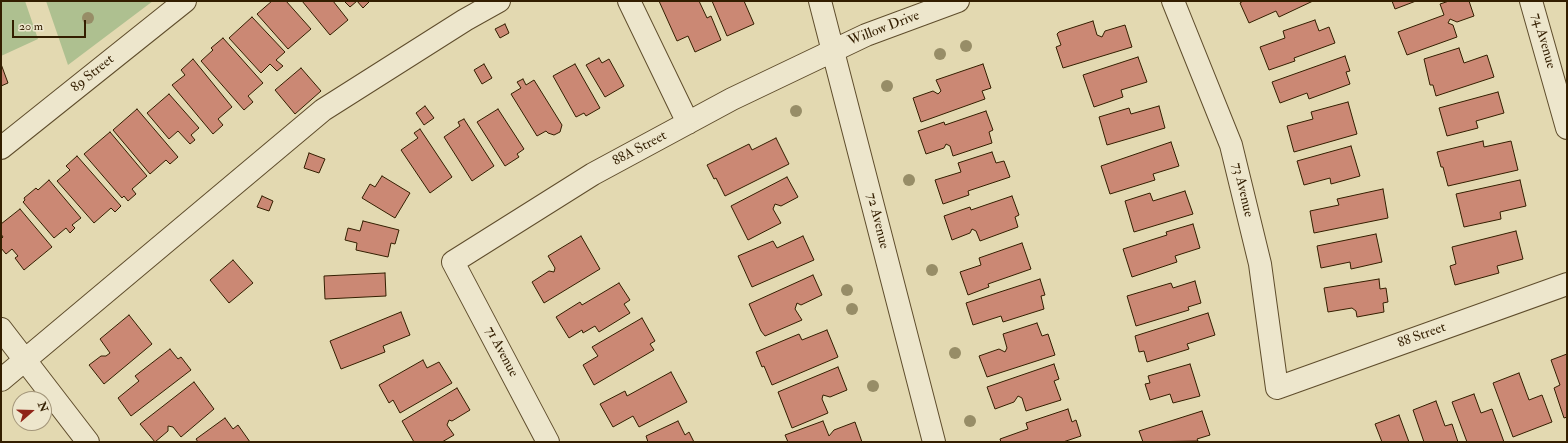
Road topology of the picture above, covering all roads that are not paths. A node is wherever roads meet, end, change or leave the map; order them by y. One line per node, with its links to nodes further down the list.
1 (185, 1): 11 (street, 89 Street)
2 (499, 1): 15 (street)
3 (629, 1): 9 (street)
4 (820, 1): 8 (street, 72 Avenue)
5 (958, 1): 8 (street, Willow Drive)
6 (1173, 1): 17 (street, 73 Avenue)
7 (1531, 1): 10 (street, 74 Avenue)
8 (833, 49): 9 (street, 88A Street); 20 (street, 72 Avenue)
9 (688, 123): 12 (street, 88A Street)
10 (1567, 128)
11 (1, 148)
12 (453, 262): 19 (street, 71 Avenue)
13 (1567, 284): 17 (street, 88 Street)
14 (1, 329): 15 (street)
15 (24, 360): 16 (street); 18 (street)
16 (1, 380)
17 (1278, 388)
18 (88, 442)
19 (548, 442)
20 (934, 442)

